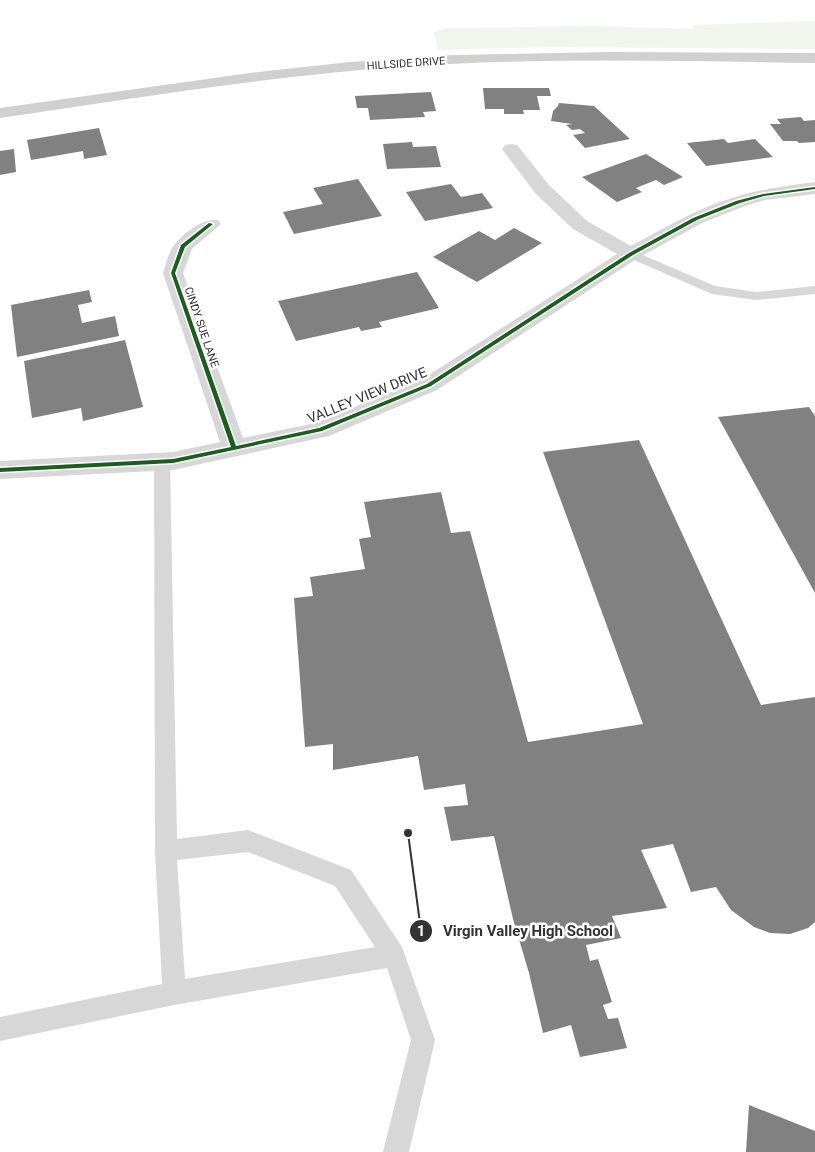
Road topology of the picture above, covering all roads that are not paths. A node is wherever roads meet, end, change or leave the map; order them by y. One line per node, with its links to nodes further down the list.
1 (815, 58): 2 (main road, HILLSIDE DRIVE)
2 (0, 113)
3 (511, 149): 6 (street)
4 (815, 188): 6 (street, VALLEY VIEW DRIVE)
5 (211, 224): 8 (street, CINDY SUE LANE)
6 (631, 254): 7 (lane); 8 (street, VALLEY VIEW DRIVE)
7 (815, 290)
8 (234, 448): 9 (street, VALLEY VIEW DRIVE)
9 (162, 462): 10 (street, VALLEY VIEW DRIVE); 11 (lane)
10 (0, 470)
11 (166, 851): 12 (lane); 13 (lane)
12 (394, 955): 13 (lane); 15 (lane)
13 (174, 993): 14 (lane)
14 (0, 1029)
15 (396, 1152)

